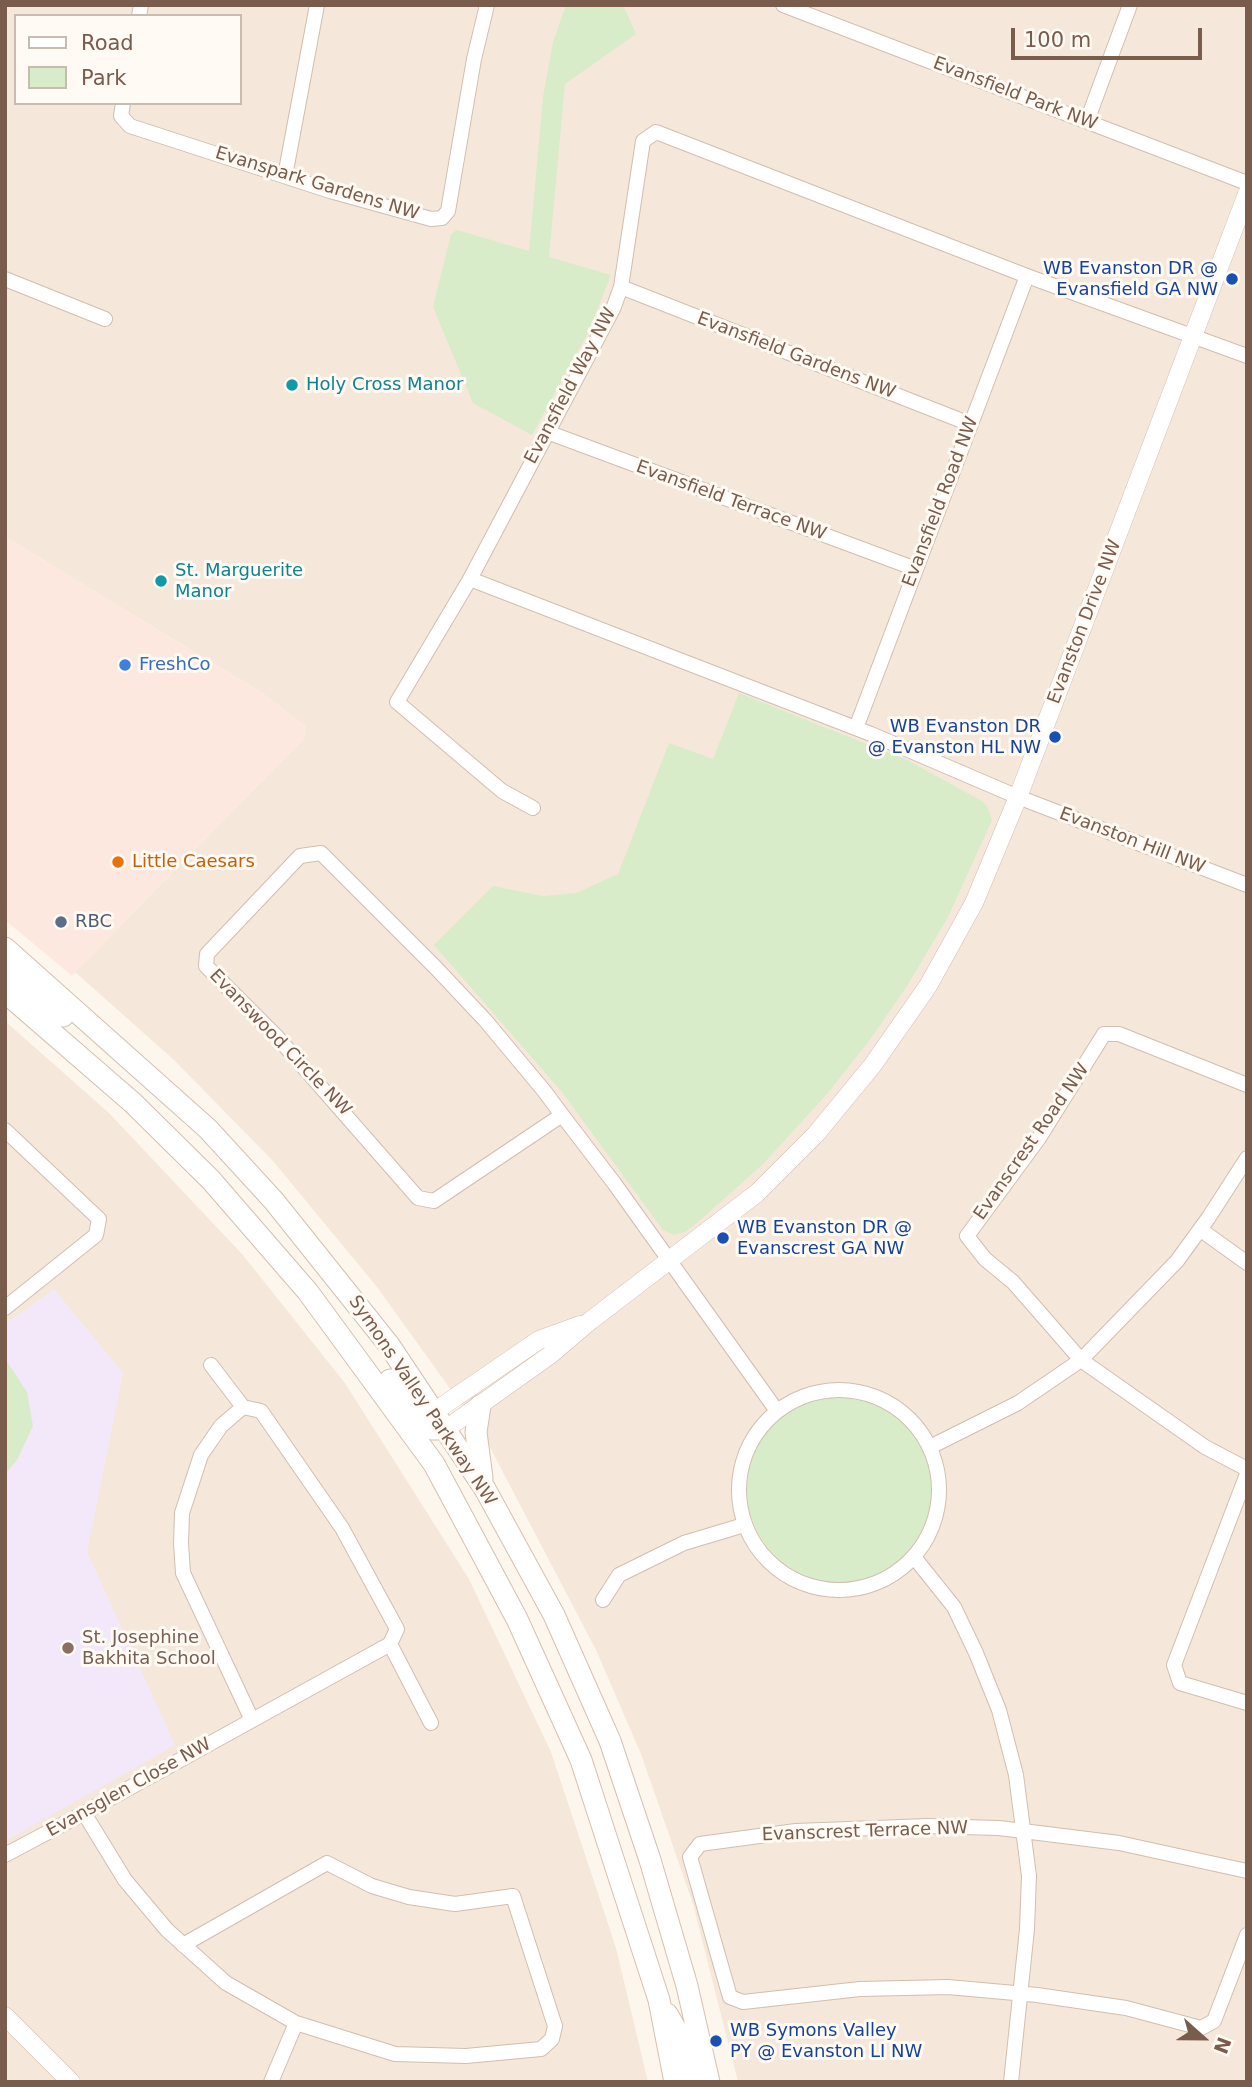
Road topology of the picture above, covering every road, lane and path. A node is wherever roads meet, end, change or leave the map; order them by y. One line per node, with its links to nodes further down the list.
1 (317, 5): 7 (street)
2 (487, 5): 7 (street, Evanspark Gardens NW)
3 (783, 5): 6 (street, Evansfield Park NW)
4 (1130, 5): 6 (street)
5 (123, 105): 7 (street, Evanspark Gardens NW)
6 (1087, 121): 8 (street, Evansfield Park NW)
7 (285, 176)
8 (1247, 183)
9 (1247, 194): 14 (street, Evanston Drive NW)
10 (1027, 276): 12 (street, Evansfield Way NW); 14 (street, Evansfield Way NW); 16 (street, Evansfield Road NW)
11 (5, 279): 13 (street)
12 (621, 288): 16 (street, Evansfield Gardens NW); 17 (street, Evansfield Way NW)
13 (105, 319)
14 (1193, 337): 15 (street, Evansfield Way NW); 21 (street, Evanston Drive NW)
15 (1247, 356)
16 (970, 424): 18 (street, Evansfield Road NW)
17 (547, 432): 18 (street, Evansfield Terrace NW); 19 (street, Evansfield Way NW)
18 (916, 569): 20 (street, Evansfield Road NW)
19 (470, 579): 20 (street); 22 (street, Evansfield Way NW)
20 (856, 728): 21 (street)
21 (1018, 797): 23 (street, Evanston Hill NW); 33 (street, Evanston Drive NW)
22 (533, 808)
23 (1247, 885)
24 (5, 948): 27 (main road, Symons Valley Parkway NW)
25 (5, 971): 27 (main road)
26 (5, 992): 42 (main road)
27 (117, 1045): 42 (main road, Symons Valley Parkway NW)
28 (1247, 1085): 37 (street, Evanscrest Road NW)
29 (562, 1115): 29 (street, Evanswood Circle NW); 33 (street, Evanswood Circle NW)
30 (5, 1130): 35 (street)
31 (1247, 1158): 32 (street)
32 (1201, 1230): 34 (street); 37 (street)
33 (669, 1263): 36 (street, Evanston Drive NW); 41 (street, Evanswood Circle NW)
34 (1247, 1263)
35 (5, 1308)
36 (590, 1321): 39 (street, Evanston Drive NW); 42 (street, Evanston Drive NW)
37 (1081, 1360): 44 (street); 45 (street)
38 (211, 1365): 40 (street)
39 (480, 1406): 43 (street, Evanston Drive NW); 47 (main road)
40 (243, 1407): 51 (street); 53 (street)
41 (777, 1411): 44 (street); 48 (street)
42 (422, 1420): 43 (main road, Symons Valley Parkway NW); 62 (main road, Symons Valley Parkway NW)
43 (446, 1429): 47 (main road, Symons Valley Parkway NW)
44 (930, 1447): 49 (street)
45 (1247, 1469)
46 (1247, 1474): 52 (street)
47 (482, 1484): 69 (main road, Symons Valley Parkway NW)
48 (744, 1525): 49 (street); 50 (street)
49 (914, 1557): 56 (street)
50 (603, 1600)
51 (390, 1644): 53 (street, Evansglen Close NW); 54 (street)
52 (1247, 1703)
53 (252, 1720): 55 (street, Evansglen Close NW)
54 (431, 1723)
55 (84, 1813): 57 (street, Evansglen Close NW); 60 (street)
56 (1023, 1831): 58 (street); 61 (street); 61 (street, Evanscrest Terrace NW)
57 (5, 1855)
58 (1247, 1871)
59 (1247, 1935): 61 (street)
60 (183, 1945): 64 (street); 64 (street)
61 (1020, 1993): 70 (street)
62 (659, 2000): 67 (main road, Symons Valley Parkway NW); 68 (main road)
63 (5, 2016): 65 (street)
64 (296, 2023): 66 (street)
65 (71, 2082)
66 (271, 2082)
67 (675, 2082)
68 (692, 2082)
69 (709, 2082)
70 (1011, 2082)

